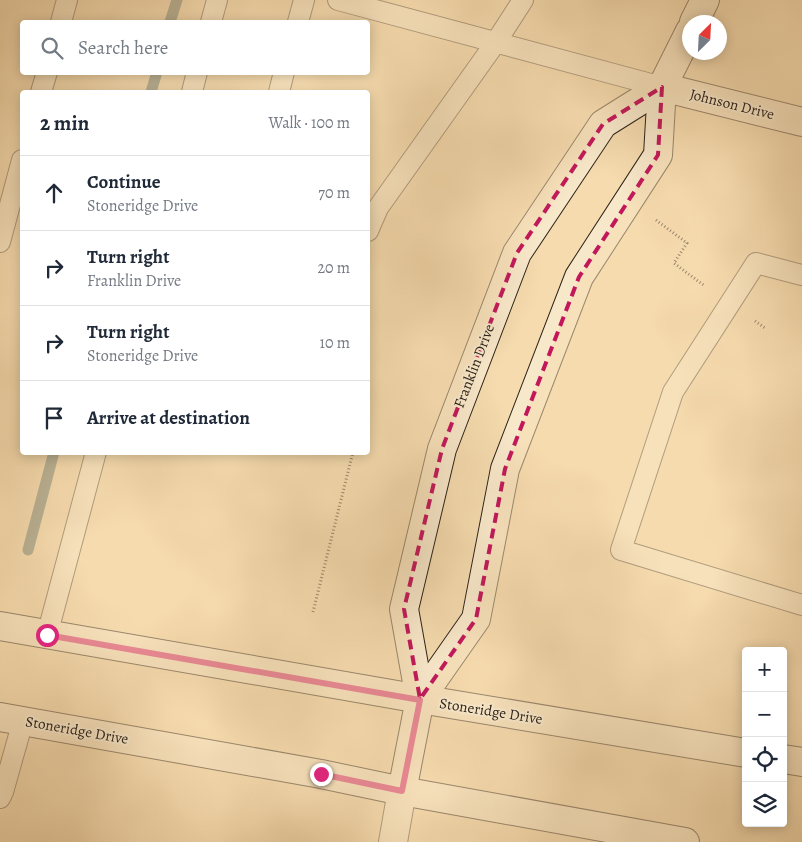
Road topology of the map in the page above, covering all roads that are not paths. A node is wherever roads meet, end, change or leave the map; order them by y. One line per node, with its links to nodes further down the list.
1 (67, 0): 8 (lane)
2 (217, 0): 9 (lane)
3 (304, 0): 10 (lane)
4 (338, 0): 11 (lane)
5 (523, 0): 11 (lane)
6 (705, 0): 7 (street)
7 (698, 15)
8 (62, 20)
9 (212, 20)
10 (299, 20)
11 (496, 42): 16 (lane); 22 (lane)
12 (682, 47): 16 (street, Franklin Drive)
13 (46, 75): 17 (lane)
14 (196, 75): 18 (lane)
15 (283, 75): 19 (lane)
16 (662, 87): 20 (street, Johnson Drive); 29 (street, Franklin Drive); 29 (street, Franklin Drive)
17 (42, 90)
18 (192, 90)
19 (280, 90)
20 (802, 122)
21 (20, 167): 23 (lane)
22 (370, 227)
23 (0, 242)
24 (802, 274): 26 (lane)
25 (95, 455): 28 (lane)
26 (802, 605)
27 (0, 626): 28 (street, Stoneridge Drive)
28 (47, 635): 29 (street, Stoneridge Drive)
29 (420, 700): 31 (street, Stoneridge Drive); 34 (street, Franklin Drive)
30 (12, 719): 34 (street, Stoneridge Drive); 35 (lane)
31 (742, 752)
32 (787, 760): 33 (street)
33 (802, 762)
34 (402, 791): 36 (street, Franklin Drive); 37 (street, Stoneridge Drive)
35 (0, 798)
36 (393, 842)
37 (685, 842)

